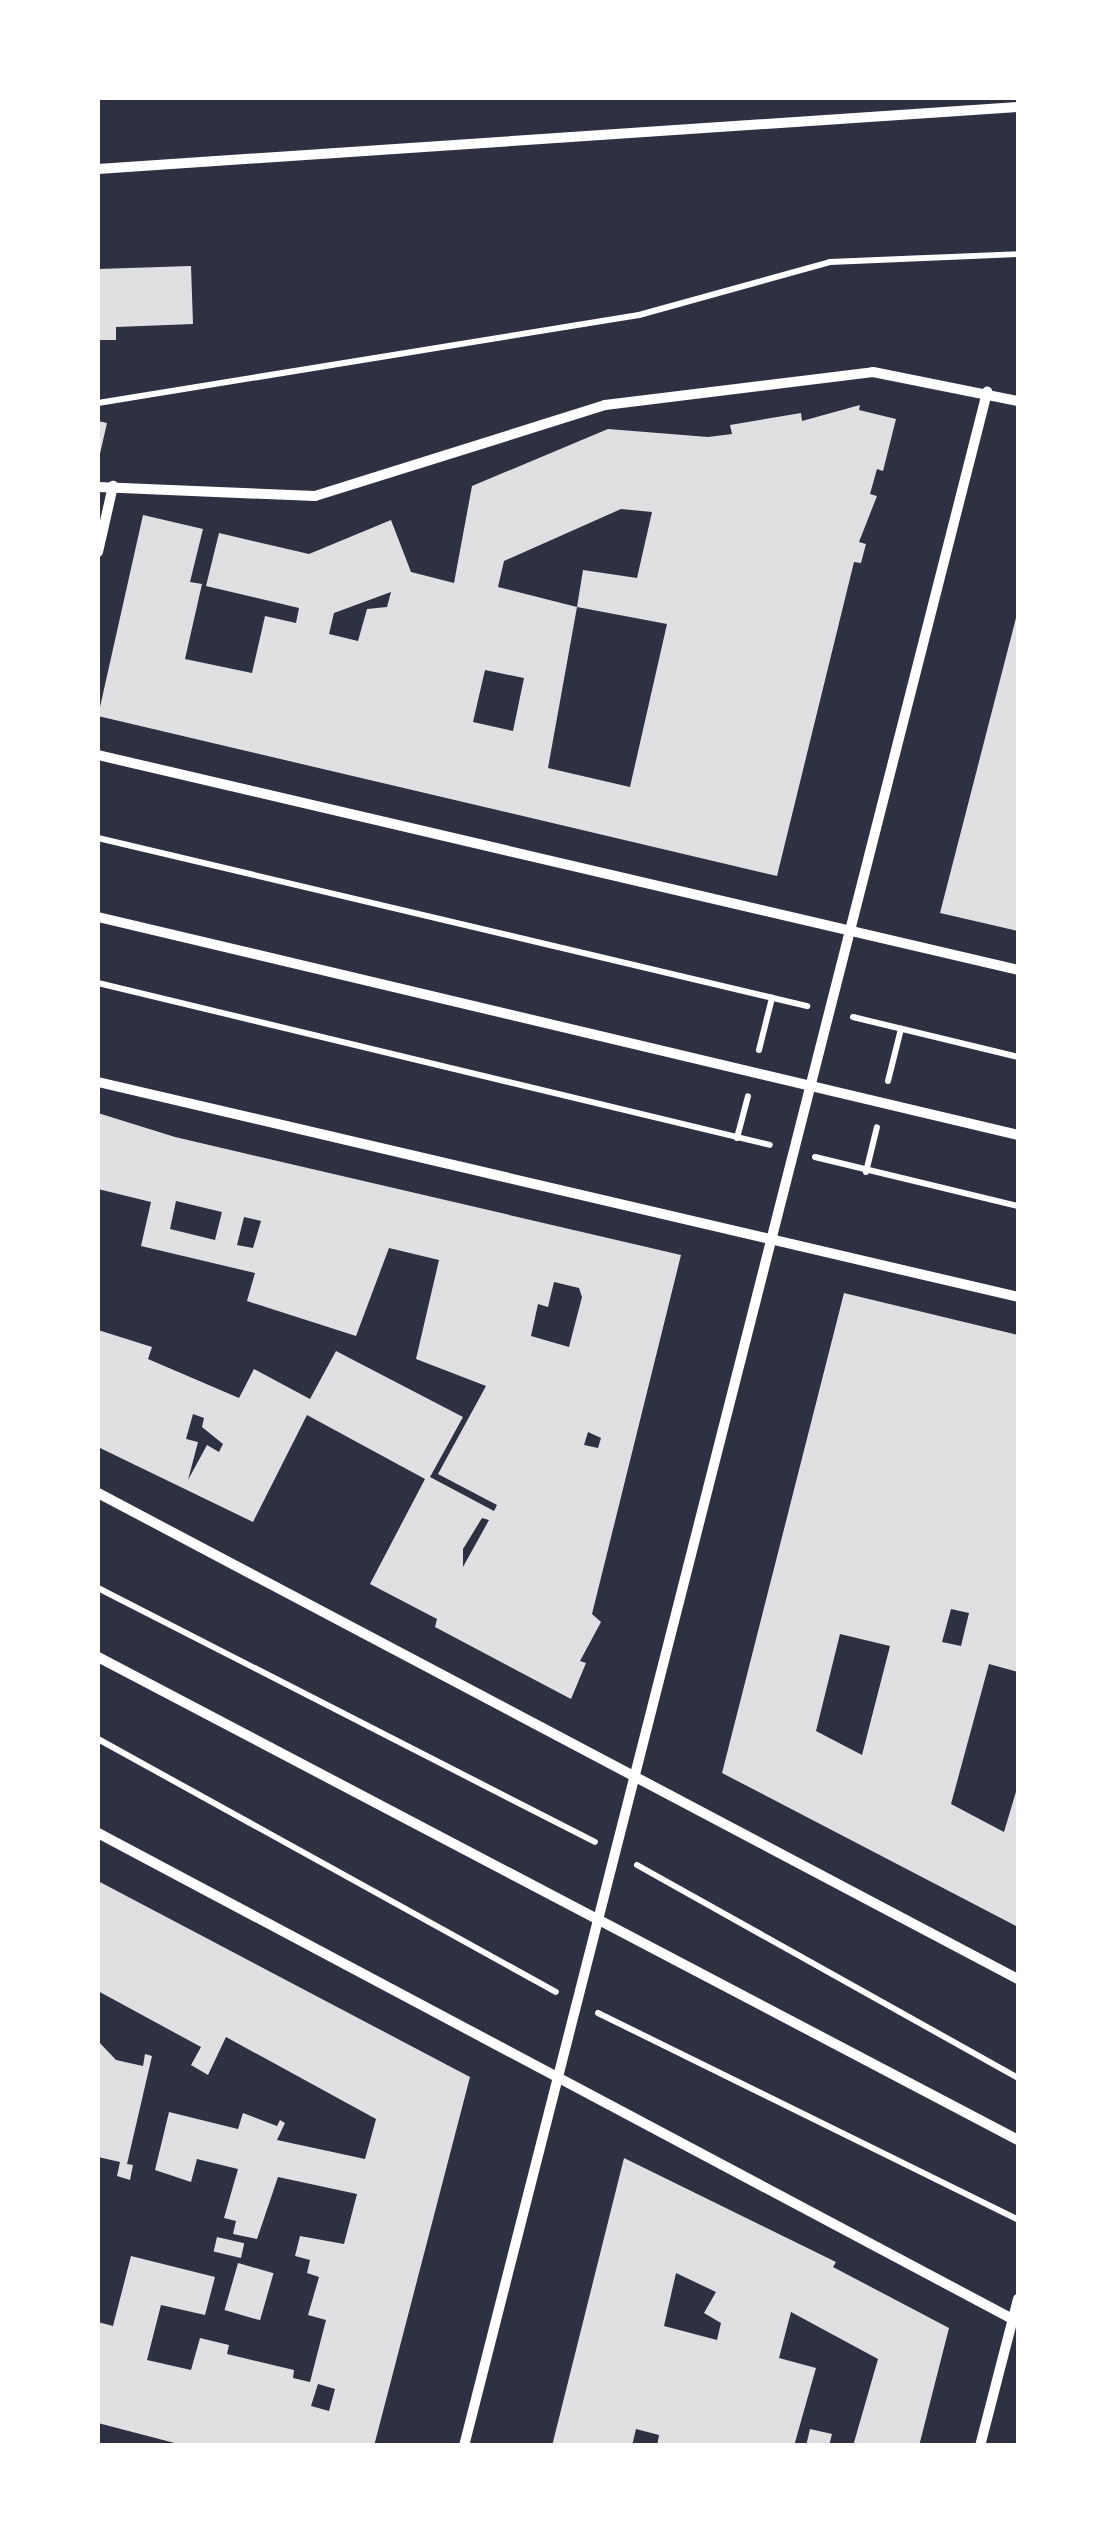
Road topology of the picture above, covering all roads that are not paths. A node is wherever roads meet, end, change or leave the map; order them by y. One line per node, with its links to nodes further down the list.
1 (1018, 107): 2 (street)
2 (98, 168)
3 (986, 392): 4 (street); 5 (street); 10 (street)
4 (1018, 402)
5 (113, 486): 6 (street); 7 (street)
6 (98, 487)
7 (98, 552)
8 (98, 756): 10 (street)
9 (98, 917): 13 (street)
10 (851, 930): 11 (street); 13 (street)
11 (1018, 970)
12 (98, 1082): 15 (street)
13 (812, 1086): 14 (street); 15 (street)
14 (1018, 1135)
15 (771, 1238): 16 (street); 19 (street)
16 (1018, 1297)
17 (98, 1493): 19 (street)
18 (98, 1657): 21 (street)
19 (634, 1775): 21 (street); 22 (street)
20 (98, 1832): 23 (street)
21 (596, 1922): 23 (street); 24 (street)
22 (1018, 1979)
23 (558, 2076): 26 (street); 27 (street)
24 (1018, 2140)
25 (1018, 2299): 26 (street)
26 (1016, 2320): 28 (street)
27 (464, 2446)
28 (980, 2446)

